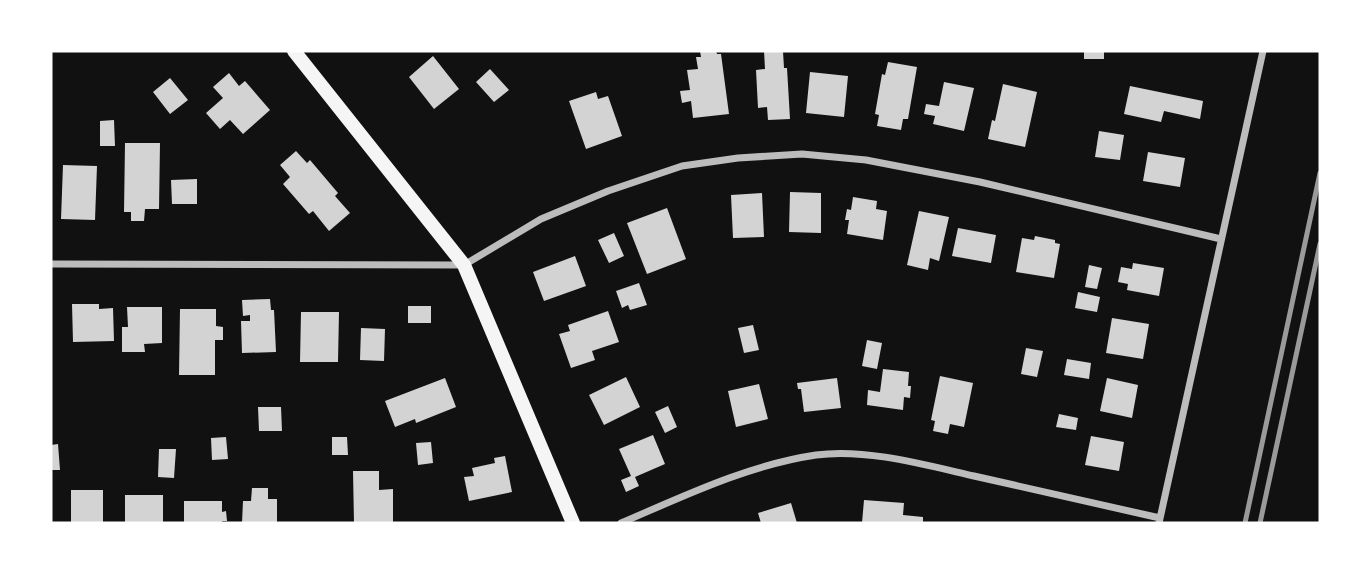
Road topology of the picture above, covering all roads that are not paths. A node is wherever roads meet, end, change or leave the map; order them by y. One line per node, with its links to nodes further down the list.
1 (294, 51): 5 (main road)
2 (1263, 51): 3 (street)
3 (1221, 239): 5 (street); 6 (street)
4 (51, 264): 5 (street)
5 (464, 265): 7 (main road)
6 (1160, 521): 8 (street)
7 (573, 523)
8 (621, 523)

